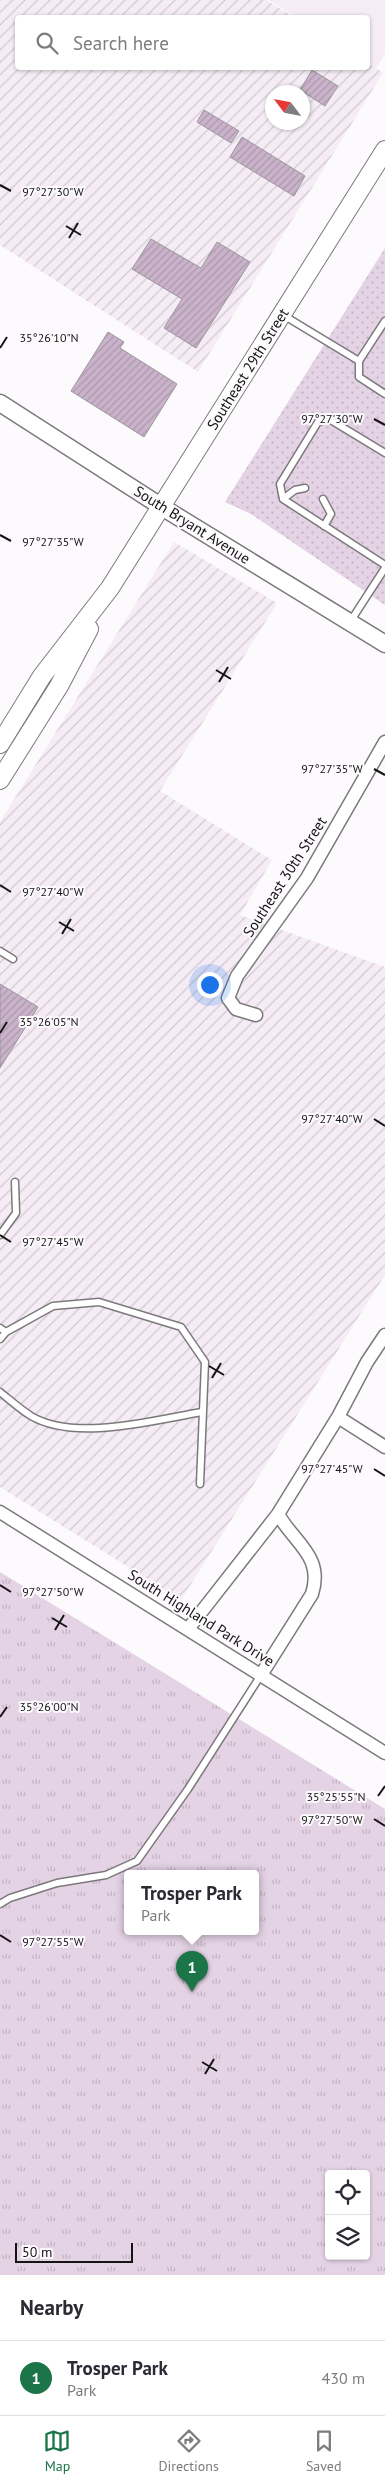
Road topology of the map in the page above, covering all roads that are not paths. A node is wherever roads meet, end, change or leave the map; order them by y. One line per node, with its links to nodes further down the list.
1 (385, 150): 2 (main road, Southeast 29th Street)
2 (282, 314): 4 (lane); 11 (main road, Southeast 29th Street)
3 (385, 321): 4 (lane)
4 (359, 361): 5 (lane)
5 (385, 394)
6 (0, 403): 11 (street, South Bryant Avenue)
7 (385, 453): 10 (lane)
8 (305, 488): 10 (lane)
9 (323, 499): 12 (lane)
10 (283, 500): 12 (lane)
11 (162, 507): 14 (main road, Southeast 29th Street); 15 (street, South Bryant Avenue)
12 (324, 526): 13 (lane)
13 (385, 566): 15 (lane)
14 (110, 588): 18 (main road, Southeast 29th Street); 19 (main road, Southeast 29th Street)
15 (349, 623): 16 (street, South Bryant Avenue)
16 (385, 644)
17 (385, 742): 22 (street, Southeast 30th Street)
18 (0, 744)
19 (0, 780)
20 (0, 951): 21 (lane)
21 (13, 959)
22 (256, 1015)
23 (15, 1182): 24 (lane)
24 (0, 1235)
25 (0, 1328): 26 (lane)
26 (6, 1332): 28 (lane); 30 (lane)
27 (385, 1335): 31 (street)
28 (0, 1338)
29 (0, 1392): 30 (lane)
30 (202, 1412): 33 (lane)
31 (338, 1417): 32 (street); 35 (street)
32 (385, 1447)
33 (200, 1484)
34 (0, 1512): 36 (street, South Highland Park Drive)
35 (278, 1514): 36 (street); 37 (street)
36 (188, 1629): 37 (street, South Highland Park Drive)
37 (261, 1675): 38 (street, South Highland Park Drive); 39 (lane)
38 (385, 1753)
39 (0, 1904)

